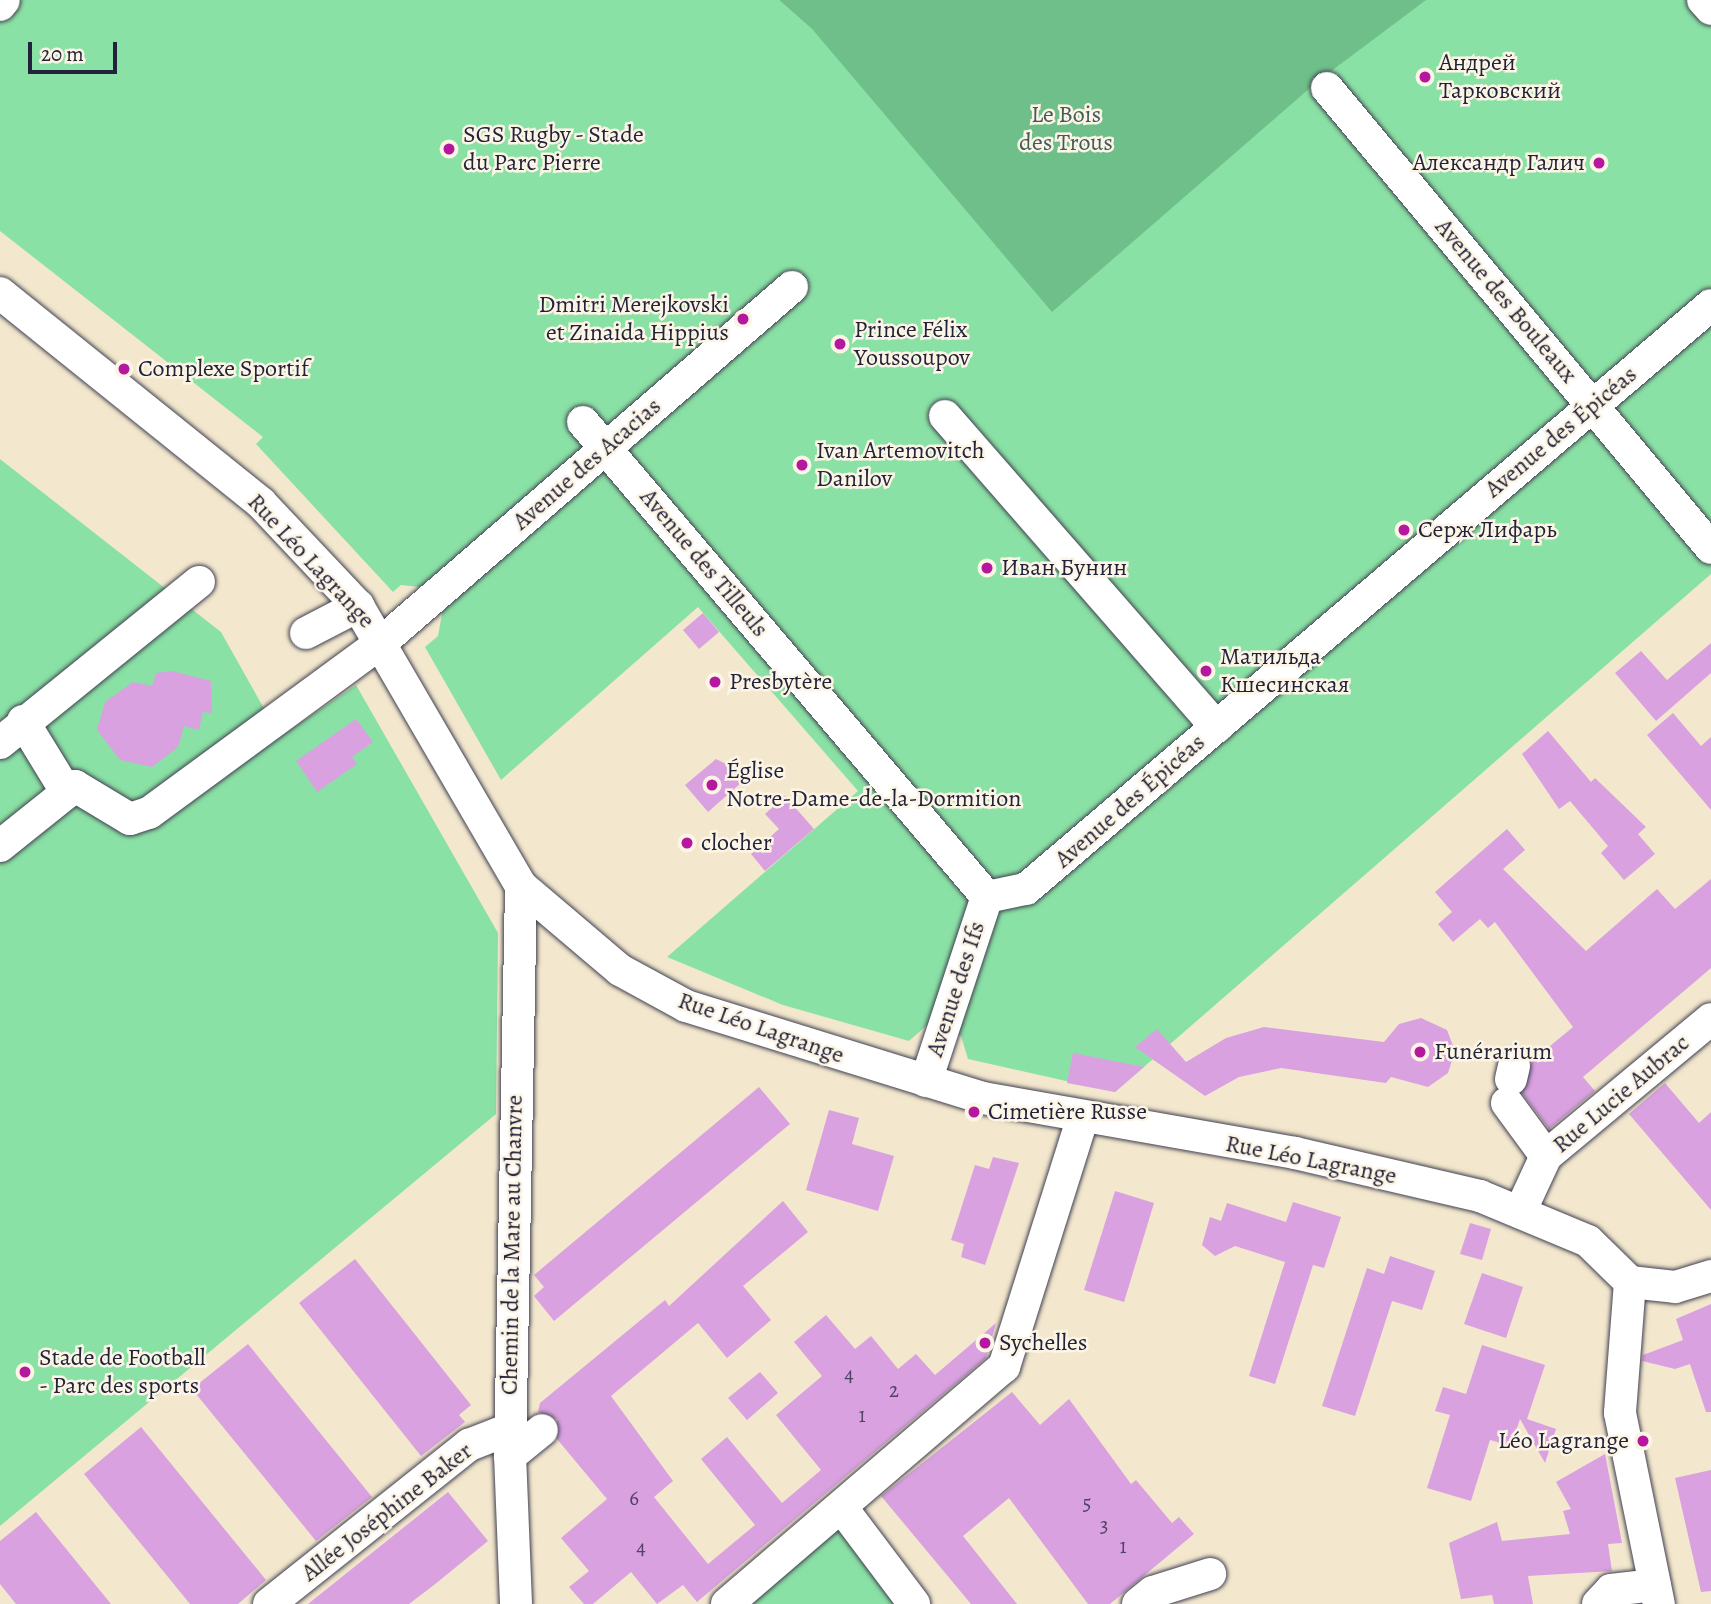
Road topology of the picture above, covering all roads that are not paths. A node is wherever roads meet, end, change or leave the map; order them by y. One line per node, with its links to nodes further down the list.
1 (4, 0): 3 (street)
2 (1703, 0): 4 (street)
3 (0, 5)
4 (1711, 9)
5 (1327, 88): 9 (street, Avenue des Bouleaux)
6 (792, 287): 12 (street, Avenue des Acacias)
7 (0, 293): 15 (street, Rue Léo Lagrange)
8 (1711, 305): 9 (street, Avenue des Épicéas)
9 (1593, 405): 13 (street, Avenue des Bouleaux); 19 (street, Avenue des Épicéas)
10 (945, 416): 19 (street)
11 (583, 422): 12 (street, Avenue des Tilleuls)
12 (606, 447): 17 (street, Avenue des Acacias); 24 (street, Avenue des Tilleuls)
13 (1711, 548)
14 (199, 582): 18 (street)
15 (358, 606): 16 (street); 17 (street, Rue Léo Lagrange)
16 (306, 633)
17 (383, 641): 21 (street, Avenue des Acacias); 23 (street, Rue Léo Lagrange)
18 (23, 721): 20 (street); 21 (street)
19 (1216, 727): 24 (street, Avenue des Épicéas)
20 (0, 743)
21 (67, 793): 22 (street)
22 (0, 846)
23 (521, 886): 26 (street, Rue Léo Lagrange); 34 (street, Chemin de la Mare au Chanvre)
24 (987, 897): 26 (street, Avenue des Ifs)
25 (1711, 1019): 29 (street, Rue Lucie Aubrac)
26 (926, 1081): 28 (street, Rue Léo Lagrange)
27 (1511, 1082): 29 (street)
28 (1082, 1120): 30 (street, Rue Léo Lagrange); 35 (street)
29 (1558, 1148): 30 (street, Rue Lucie Aubrac)
30 (1520, 1212): 32 (street, Rue Léo Lagrange)
31 (1711, 1276): 32 (street)
32 (1630, 1282): 37 (street)
33 (542, 1430): 34 (street, Allée Joséphine Baker)
34 (510, 1443): 38 (street, Allée Joséphine Baker); 39 (street, Chemin de la Mare au Chanvre)
35 (842, 1508): 40 (street); 41 (street)
36 (1210, 1574): 42 (street)
37 (1657, 1595): 43 (street)
38 (268, 1604)
39 (516, 1604)
40 (727, 1604)
41 (914, 1604)
42 (1138, 1604)
43 (1598, 1604)

